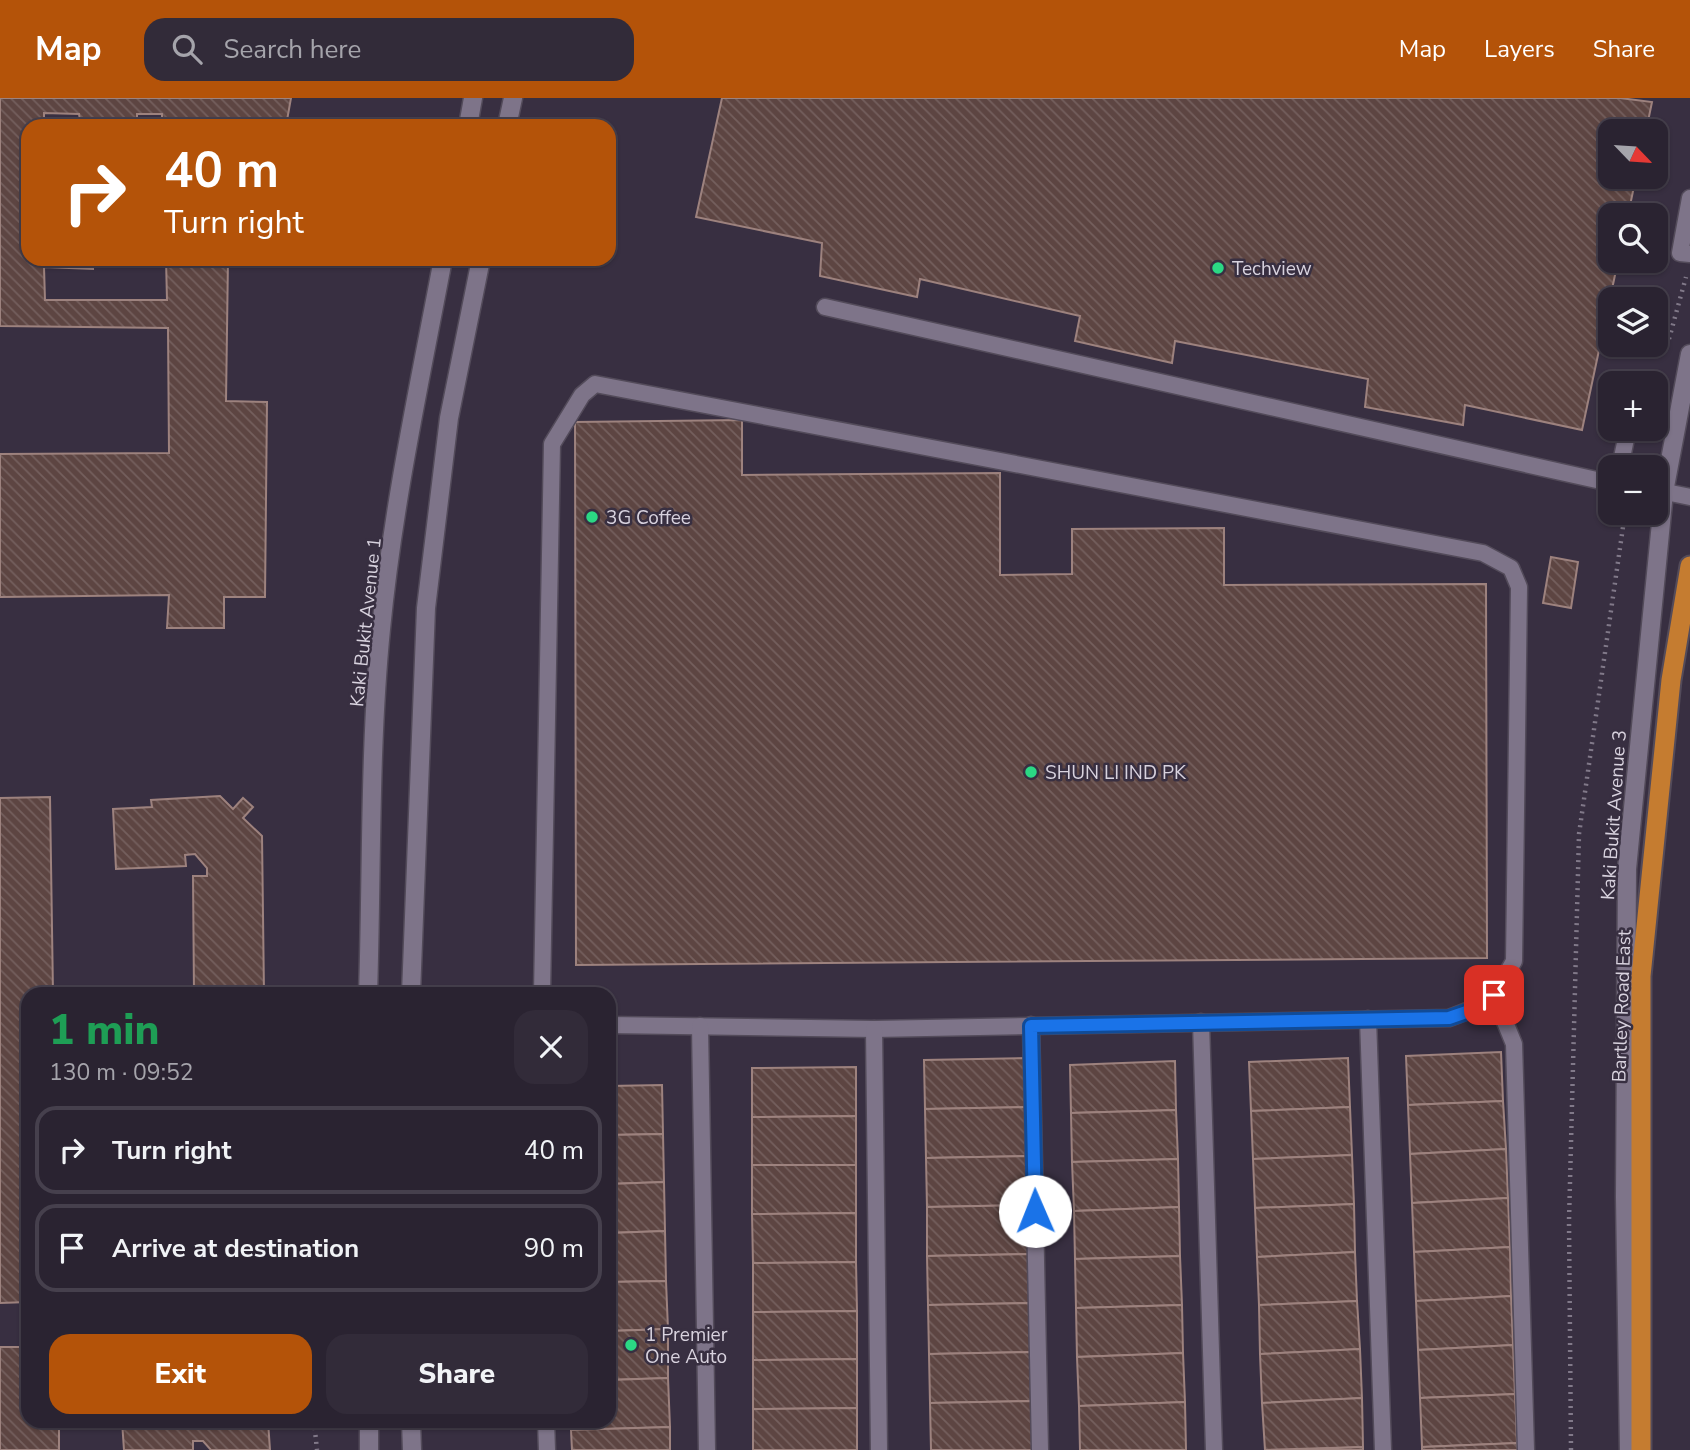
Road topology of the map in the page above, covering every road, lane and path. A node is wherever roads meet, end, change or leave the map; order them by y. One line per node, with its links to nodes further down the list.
1 (473, 98): 3 (main road)
2 (513, 98): 4 (main road)
3 (469, 119)
4 (508, 119)
5 (1690, 198): 6 (lane)
6 (1690, 254)
7 (442, 266): 20 (main road, Kaki Bukit Avenue 1)
8 (480, 266): 21 (main road)
9 (1686, 274): 11 (path)
10 (825, 307): 14 (lane)
11 (1668, 342)
12 (1690, 354): 13 (main road, Kaki Bukit Avenue 3)
13 (1668, 455)
14 (1598, 479)
15 (1668, 493): 16 (lane)
16 (1690, 497)
17 (1623, 525): 44 (path)
18 (1657, 525): 45 (main road, Kaki Bukit Avenue 3)
19 (1690, 566): 46 (highway, Bartley Road East)
20 (368, 987)
21 (411, 987)
22 (542, 987): 23 (lane)
23 (1494, 995): 24 (lane); 43 (lane)
24 (1368, 1019): 25 (lane); 42 (lane)
25 (1201, 1022): 28 (lane); 41 (lane)
26 (616, 1025): 27 (lane)
27 (700, 1026): 29 (lane); 38 (lane)
28 (1031, 1026): 29 (lane); 40 (lane)
29 (874, 1029): 39 (lane)
30 (315, 1428): 34 (path)
31 (369, 1428): 35 (main road)
32 (411, 1428): 36 (main road)
33 (546, 1428): 37 (lane)
34 (317, 1450)
35 (369, 1450)
36 (412, 1450)
37 (547, 1450)
38 (707, 1450)
39 (879, 1450)
40 (1040, 1450)
41 (1214, 1450)
42 (1383, 1450)
43 (1526, 1450)
44 (1571, 1450)
45 (1629, 1450)
46 (1641, 1450)

